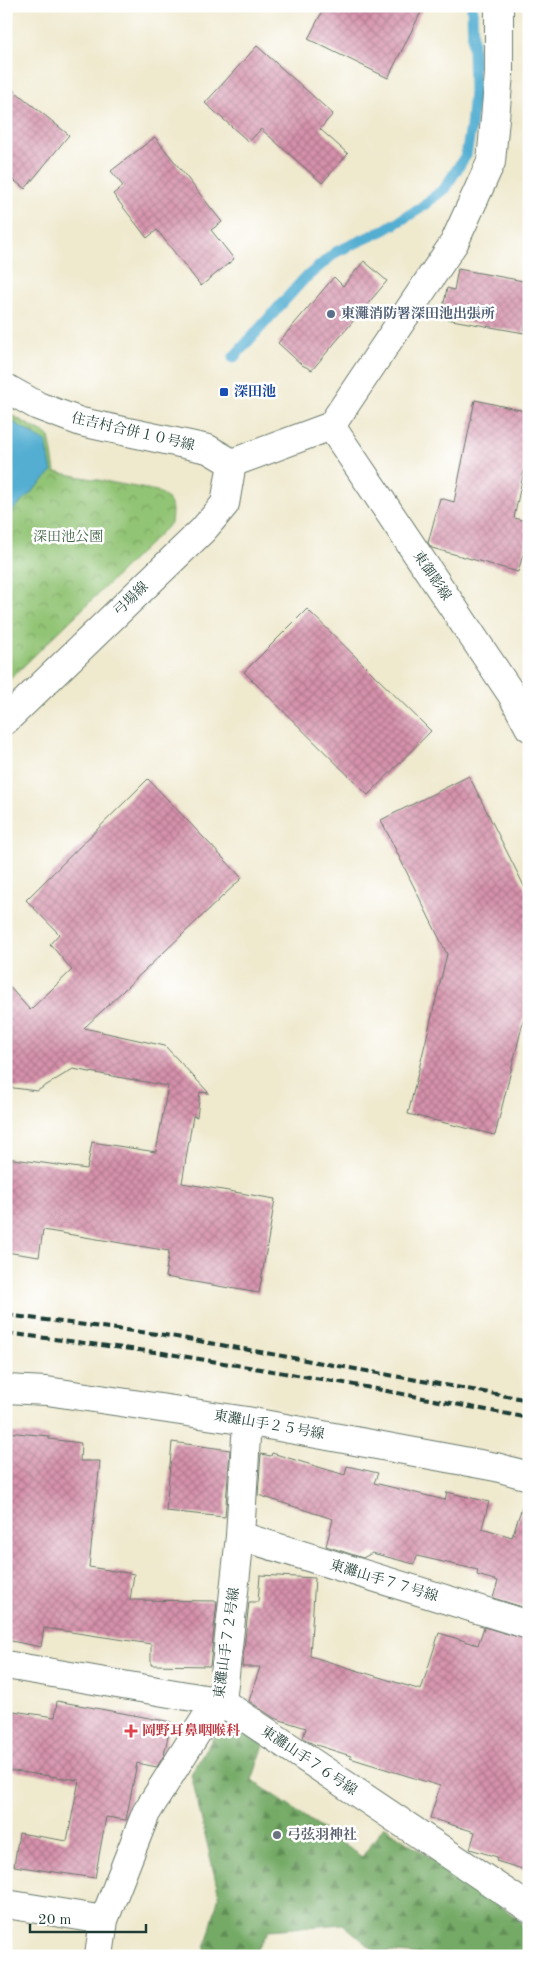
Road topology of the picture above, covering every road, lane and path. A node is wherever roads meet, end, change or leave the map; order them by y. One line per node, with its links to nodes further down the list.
1 (499, 6): 3 (street)
2 (6, 388): 4 (street, 住吉村合併１０号線)
3 (331, 426): 4 (street); 6 (street, 東御影線)
4 (232, 464): 5 (street, 弓場線)
5 (6, 720)
6 (529, 727)
7 (6, 1388): 8 (street, 東灘山手２５号線)
8 (247, 1420): 9 (street, 東灘山手２５号線); 10 (street, 東灘山手７２号線)
9 (529, 1476)
10 (240, 1536): 11 (street, 東灘山手７７号線); 13 (street, 東灘山手７２号線)
11 (529, 1625)
12 (6, 1665): 13 (street, 東灘山手７６号線)
13 (222, 1702): 15 (street, 東灘山手７６号線); 16 (street, 東灘山手７２号線)
14 (6, 1904): 16 (street)
15 (529, 1908)
16 (104, 1920): 17 (street, 東灘山手７２号線)
17 (98, 1956)

